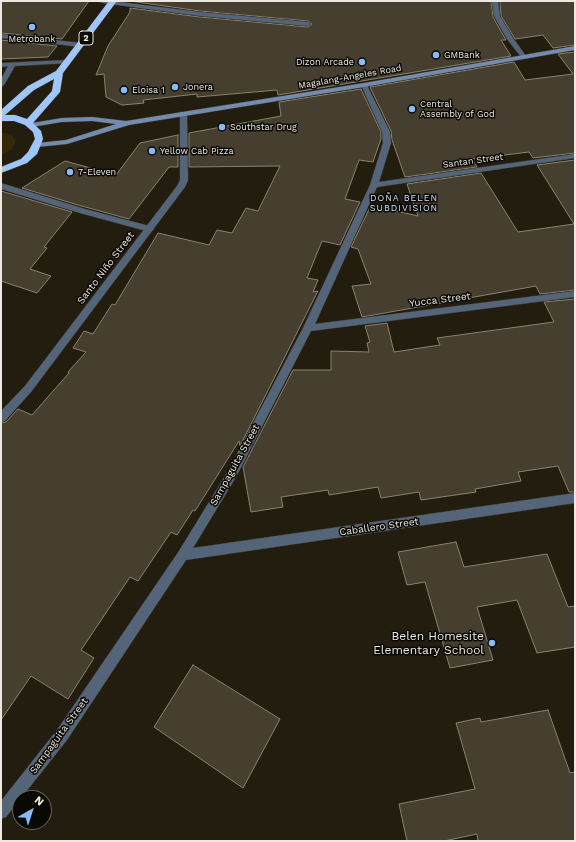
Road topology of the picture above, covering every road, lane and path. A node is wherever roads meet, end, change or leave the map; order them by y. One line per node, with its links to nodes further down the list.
1 (98, 1): 3 (street)
2 (495, 1): 8 (street)
3 (112, 2): 4 (street); 6 (highway, 2)
4 (308, 24)
5 (1, 36): 6 (street)
6 (81, 45): 9 (highway, 2)
7 (575, 48): 8 (main road, Magalang-Angeles Road)
8 (523, 56): 14 (main road, Magalang-Angeles Road)
9 (68, 62): 10 (street); 12 (highway, 2)
10 (13, 64): 11 (street); 13 (street)
11 (1, 65)
12 (59, 74): 15 (highway, 2); 19 (highway, 2)
13 (1, 85)
14 (364, 85): 16 (main road, Magalang-Angeles Road); 23 (street, Sampaguita Street)
15 (1, 114)
16 (183, 114): 18 (main road, Magalang-Angeles Road); 25 (street, Santo Niño Street)
17 (1, 118): 19 (highway)
18 (128, 123): 19 (main road, Magalang-Angeles Road); 20 (main road, Magalang-Angeles Road)
19 (30, 124): 20 (highway)
20 (38, 145): 22 (highway)
21 (575, 156): 23 (street, Santan Street)
22 (1, 170)
23 (374, 185): 27 (street, Sampaguita Street)
24 (1, 186): 25 (street)
25 (150, 229): 28 (street, Santo Niño Street)
26 (575, 294): 27 (street, Yucca Street)
27 (308, 328): 30 (street, Sampaguita Street)
28 (1, 418)
29 (575, 498): 30 (street, Caballero Street)
30 (183, 555): 31 (street, Sampaguita Street)
31 (1, 812)

